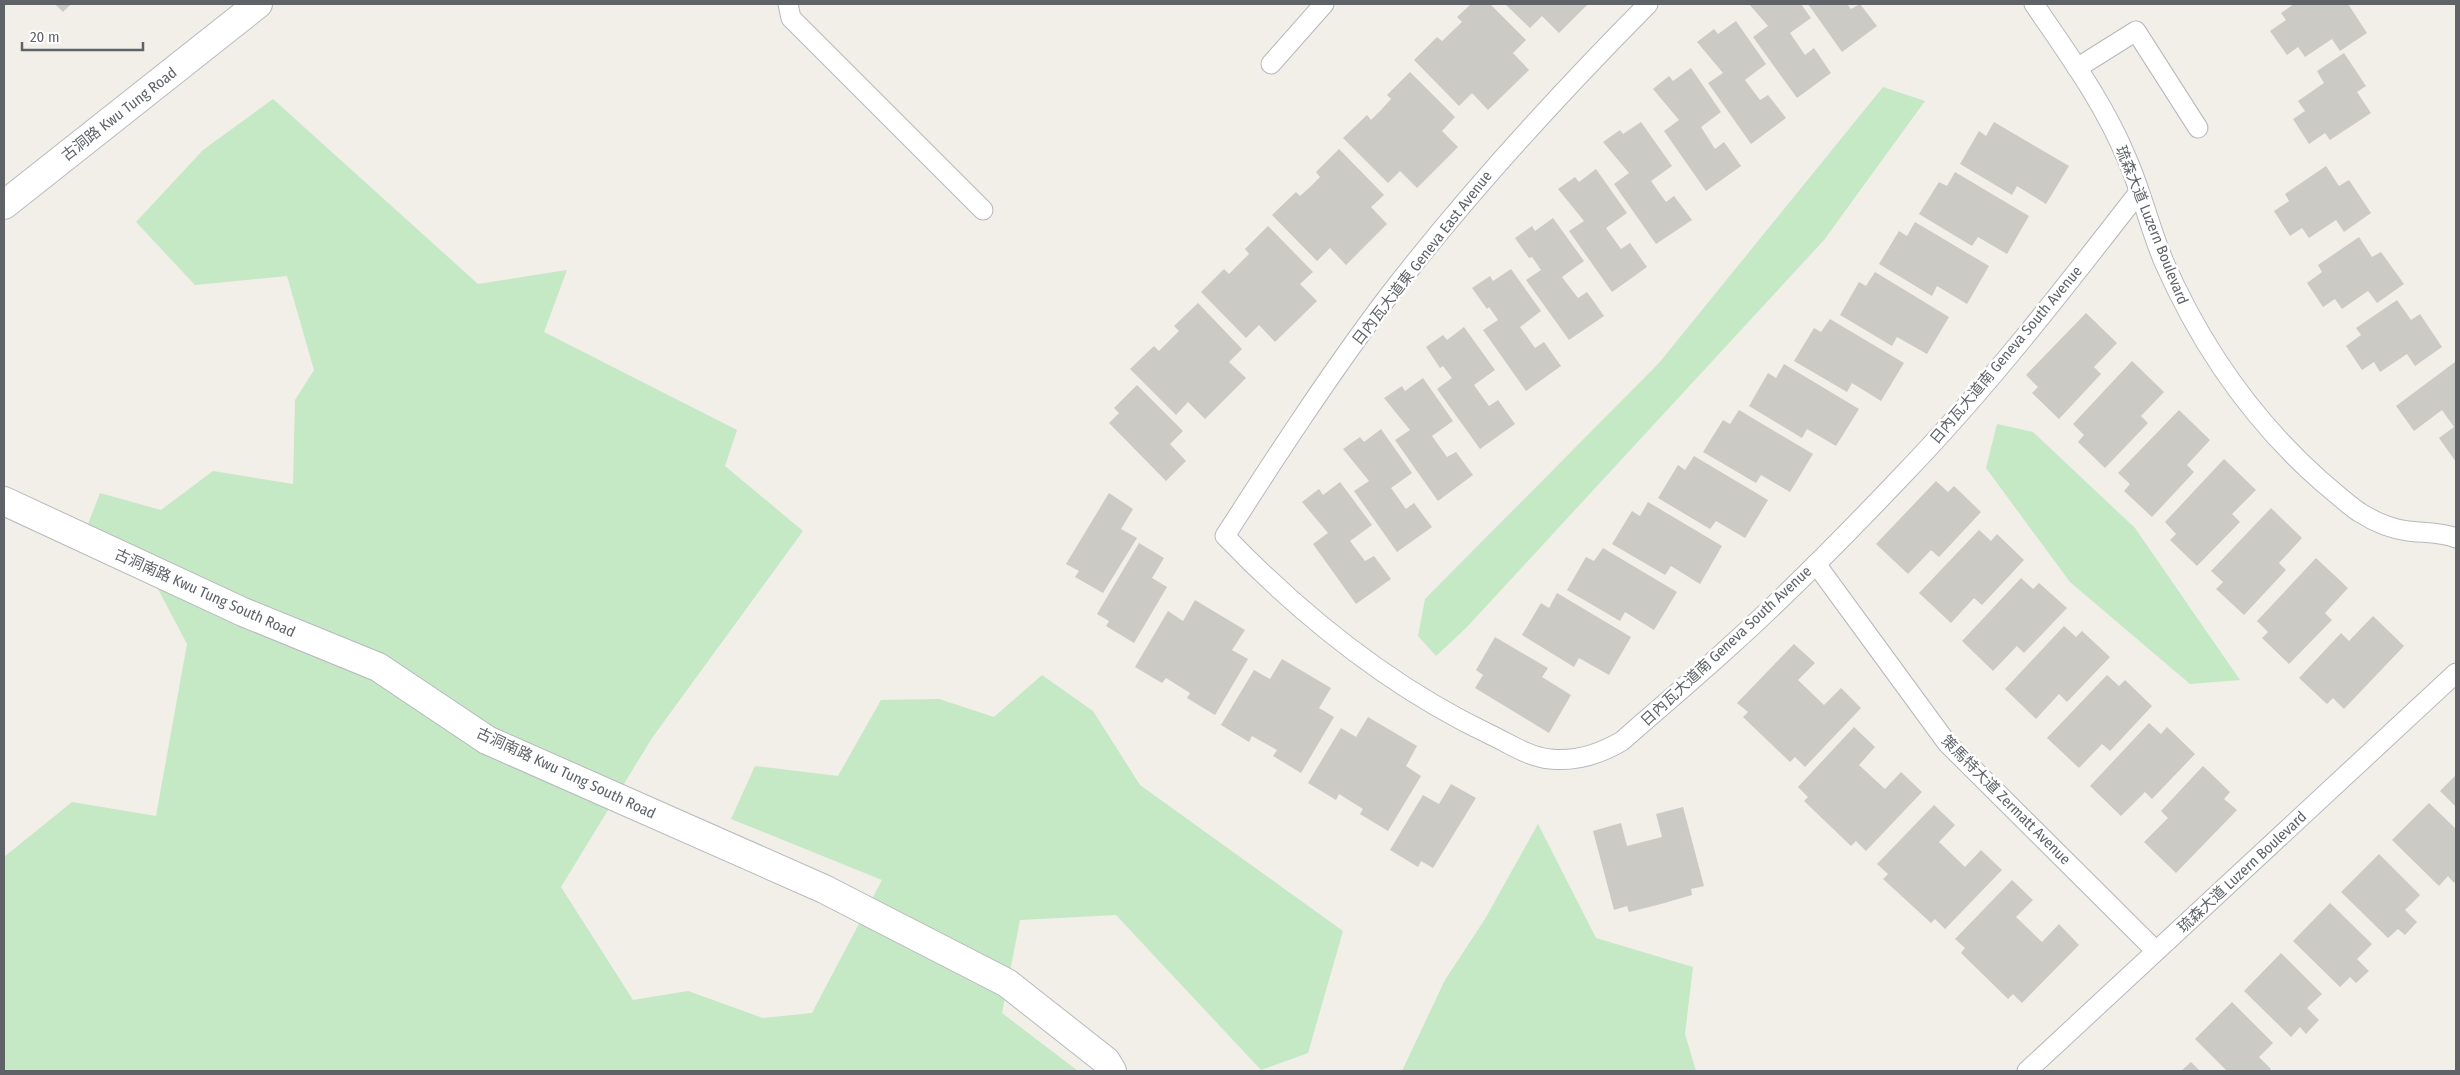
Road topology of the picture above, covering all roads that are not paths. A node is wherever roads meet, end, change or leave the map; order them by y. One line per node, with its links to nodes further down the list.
1 (258, 4): 10 (street, 古洞路 Kwu Tung Road)
2 (788, 4): 11 (lane)
3 (1324, 4): 6 (lane)
4 (1648, 4): 13 (lane, 日內瓦大道東 Geneva East Avenue)
5 (2034, 4): 7 (lane, 琉森大道 Luzern Boulevard)
6 (1271, 64)
7 (2077, 68): 8 (lane); 9 (lane, 琉森大道 Luzern Boulevard)
8 (2198, 128)
9 (2139, 192): 14 (lane, 琉森大道 Luzern Boulevard); 15 (lane, 日內瓦大道南 Geneva South Avenue)
10 (4, 205)
11 (983, 210)
12 (4, 502): 18 (street, 古洞南路 Kwu Tung South Road)
13 (1225, 536): 15 (lane, 日內瓦大道南 Geneva South Avenue)
14 (2456, 538)
15 (1816, 564): 17 (lane, 策馬特大道 Zermatt Avenue)
16 (2456, 673): 17 (lane, 琉森大道 Luzern Boulevard)
17 (2156, 951): 19 (lane, 琉森大道 Luzern Boulevard)
18 (1112, 1071)
19 (2028, 1071)

